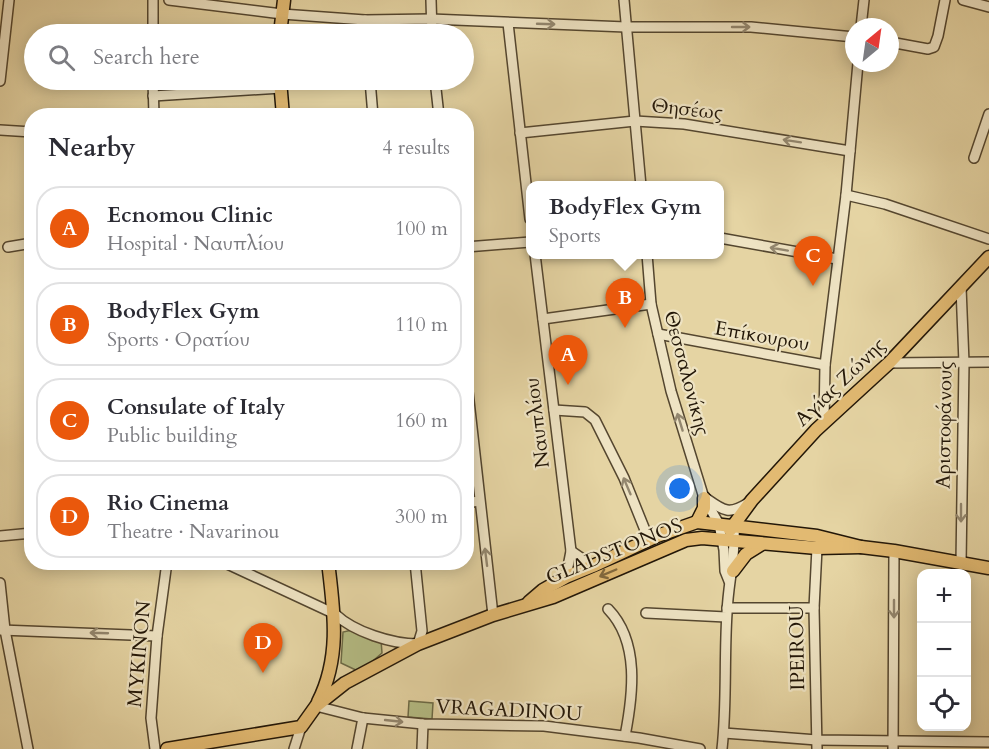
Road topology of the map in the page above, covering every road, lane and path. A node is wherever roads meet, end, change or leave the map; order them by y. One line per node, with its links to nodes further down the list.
1 (9, 0): 23 (street)
2 (153, 0): 16 (street)
3 (169, 0): 11 (street)
4 (284, 0): 11 (main road)
5 (430, 0): 14 (street)
6 (624, 0): 20 (street)
7 (864, 0): 12 (street)
8 (945, 0): 22 (street)
9 (963, 0): 10 (street)
10 (989, 8)
11 (282, 14): 13 (street); 17 (main road)
12 (862, 18)
13 (365, 20): 14 (street); 18 (street)
14 (431, 20): 15 (street); 19 (street)
15 (508, 23): 20 (street, one-way to 20); 40 (street)
16 (153, 24)
17 (281, 24)
18 (365, 24)
19 (431, 24)
20 (626, 27): 21 (street, one-way to 21); 37 (street)
21 (845, 36)
22 (899, 44)
23 (1, 57): 25 (street)
24 (857, 72): 41 (street)
25 (0, 81)
26 (153, 90): 31 (street)
27 (216, 90): 31 (street)
28 (281, 90): 33 (main road)
29 (371, 90): 34 (street)
30 (436, 90): 35 (street)
31 (153, 96): 32 (street)
32 (154, 108)
33 (282, 108)
34 (372, 108)
35 (438, 108)
36 (989, 114): 42 (street)
37 (635, 121): 40 (street, Θησέως); 41 (street, Θησέως, one-way to 37); 44 (street)
38 (0, 130): 39 (street)
39 (24, 132)
40 (520, 133): 43 (street)
41 (850, 151): 45 (street)
42 (974, 158)
43 (526, 181)
44 (641, 181)
45 (846, 195): 47 (street); 55 (street)
46 (724, 239): 55 (street, one-way to 46)
47 (989, 239)
48 (526, 242): 51 (street)
49 (24, 244): 50 (street)
50 (9, 246)
51 (474, 247)
52 (989, 257): 56 (main road, Αγίας Ζώνης)
53 (535, 259): 58 (street, Ναυπλίου)
54 (647, 259): 57 (street, Θεσσαλονίκης)
55 (837, 259): 63 (street)
56 (961, 287): 61 (main road, Αγίας Ζώνης); 62 (street, Αριστοφάνους)
57 (651, 304): 58 (street); 59 (street, Θεσσαλονίκης)
58 (543, 320): 64 (street, Ναυπλίου)
59 (658, 334): 63 (street, Επίκουρου); 67 (street, Θεσσαλονίκης, one-way to 59)
60 (989, 362): 62 (street)
61 (889, 363): 62 (street); 65 (main road, Αγίας Ζώνης)
62 (964, 363): 84 (street, Αριστοφάνους, one-way to 84)
63 (825, 365): 65 (street)
64 (554, 410): 77 (street, one-way to 64); 82 (street, Ναυπλίου)
65 (824, 422): 68 (main road, Αγίας Ζώνης)
66 (474, 452): 69 (street)
67 (704, 498): 68 (street); 71 (main road); 72 (street, Θεσσαλονίκης)
68 (752, 500): 73 (main road, Αγίας Ζώνης); 74 (main road)
69 (479, 501): 70 (street); 100 (street, one-way to 69)
70 (474, 502)
71 (697, 522): 72 (main road, GLADSTONOS); 77 (main road, GLADSTONOS)
72 (719, 524): 73 (main road, GLADSTONOS); 78 (street, Θεσσαλονίκης)
73 (734, 525): 74 (main road, GLADSTONOS); 78 (main road, Αγίας Ζώνης)
74 (762, 530): 80 (main road, GLADSTONOS)
75 (24, 534): 76 (street)
76 (0, 536)
77 (649, 540): 85 (main road, GLADSTONOS)
78 (729, 540): 79 (main road, GLADSTONOS); 91 (street, Θεσσαλονίκης); 94 (main road, GLADSTONOS, one-way to 94)
79 (762, 544): 81 (main road, GLADSTONOS); 91 (main road)
80 (861, 547): 81 (main road, GLADSTONOS); 83 (main road, GLADSTONOS)
81 (817, 548): 95 (street, IPEIROU)
82 (571, 551): 85 (street); 92 (street, Ναυπλίου)
83 (894, 551): 84 (main road, GLADSTONOS); 112 (street, one-way to 112)
84 (961, 563): 86 (main road, GLADSTONOS)
85 (593, 566): 92 (main road, GLADSTONOS)
86 (989, 568)
87 (166, 570): 102 (street, MYKINON)
88 (241, 570): 99 (street)
89 (329, 570): 99 (main road)
90 (416, 570): 103 (street)
91 (731, 576): 97 (street, Θεσσαλονίκης)
92 (566, 577): 94 (main road, GLADSTONOS)
93 (0, 583): 101 (street)
94 (526, 605): 100 (main road, GLADSTONOS)
95 (814, 608): 97 (street); 111 (street, IPEIROU)
96 (608, 609): 109 (street)
97 (727, 612): 98 (street); 108 (street, Θεσσαλονίκης)
98 (646, 613)
99 (335, 614): 103 (street); 104 (main road)
100 (493, 615): 103 (main road, GLADSTONOS)
101 (2, 630): 102 (street, one-way to 101); 113 (street)
102 (157, 636): 114 (street, MYKINON)
103 (418, 644): 104 (main road, GLADSTONOS)
104 (316, 706): 105 (street, VRAGADINOU); 107 (main road)
105 (363, 718): 106 (street, VRAGADINOU, one-way to 106); 117 (street)
106 (423, 724): 109 (street, VRAGADINOU); 118 (street)
107 (302, 727): 115 (main road); 116 (street)
108 (724, 733): 111 (street); 120 (street, Θεσσαλονίκης)
109 (625, 736): 119 (street, VRAGADINOU)
110 (989, 742): 112 (street)
111 (817, 744): 112 (street)
112 (893, 744)
113 (28, 749)
114 (156, 749)
115 (167, 749)
116 (294, 749)
117 (357, 749)
118 (422, 749)
119 (700, 749)
120 (723, 749)

